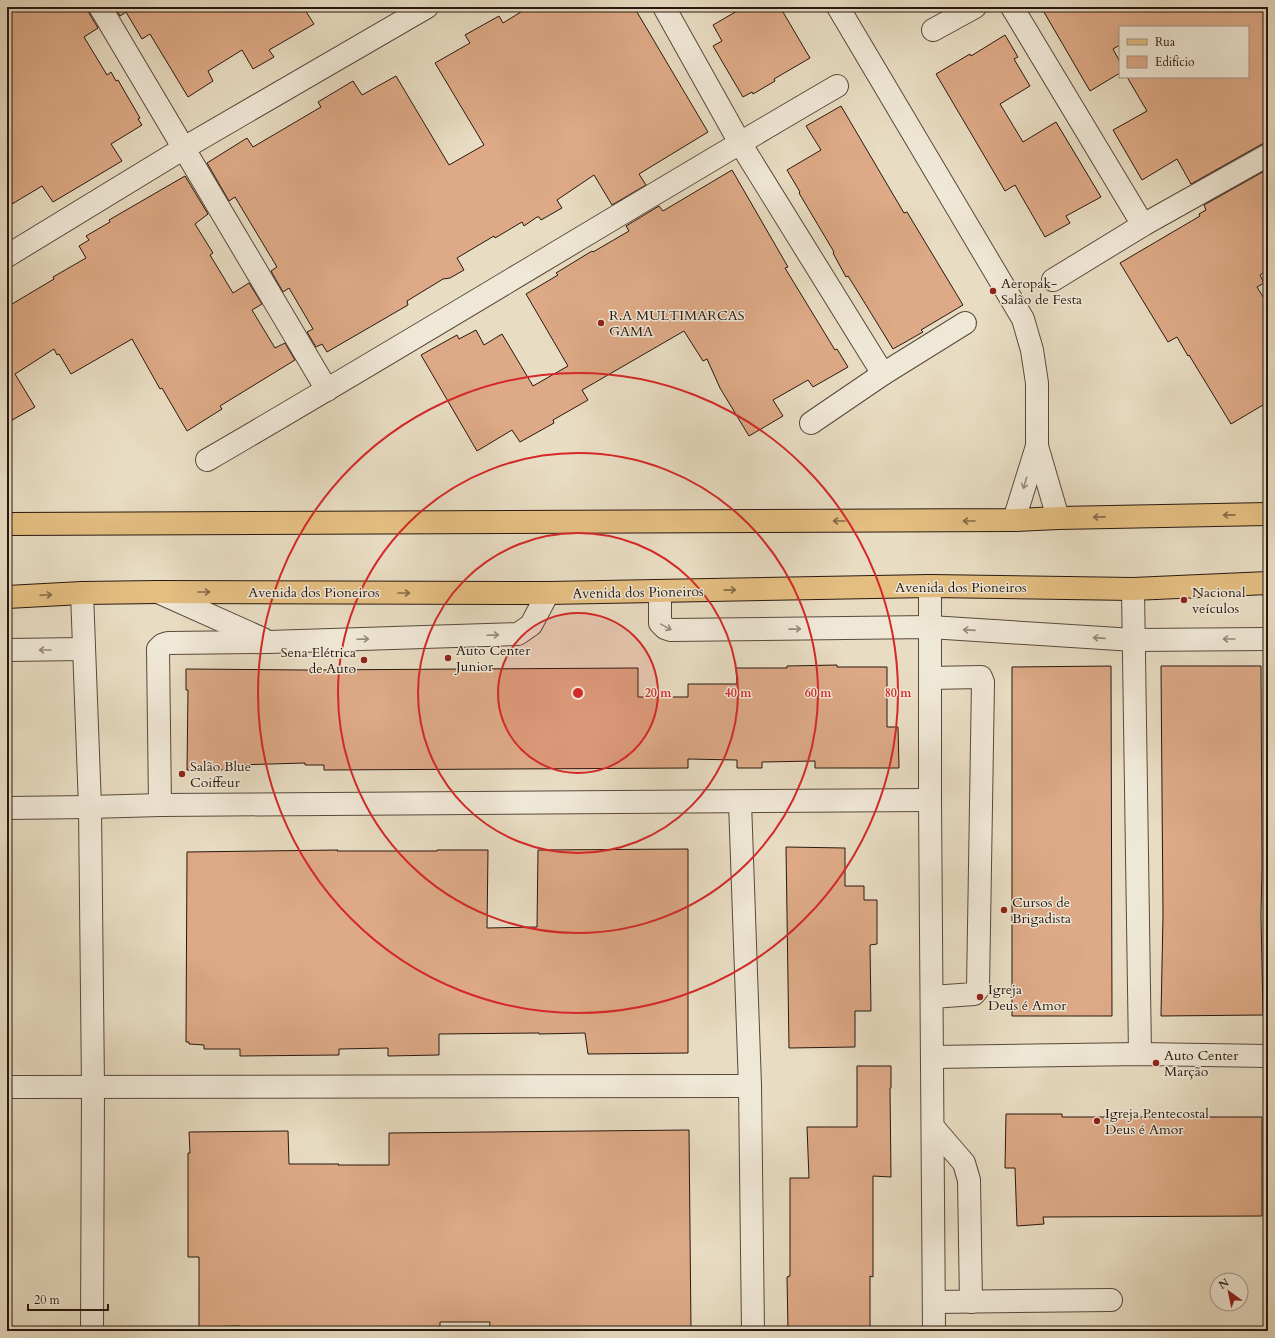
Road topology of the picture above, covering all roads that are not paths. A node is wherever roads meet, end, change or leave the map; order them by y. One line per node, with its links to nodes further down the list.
1 (100, 7): 10 (street)
2 (427, 7): 10 (street)
3 (664, 7): 9 (street)
4 (838, 7): 19 (street)
5 (975, 7): 7 (street)
6 (1012, 7): 12 (street)
7 (933, 30)
8 (837, 86): 9 (street)
9 (740, 143): 16 (street); 17 (street)
10 (184, 148): 13 (street); 17 (street)
11 (1268, 155): 12 (street)
12 (1143, 225): 14 (street)
13 (7, 256)
14 (1053, 280)
15 (965, 323): 16 (street)
16 (883, 374): 18 (street)
17 (327, 390): 20 (street)
18 (811, 423)
19 (1037, 446): 22 (street); 23 (street, one-way to 23)
20 (207, 460)
21 (1268, 514): 22 (main road, one-way to 22)
22 (1058, 518): 23 (main road)
23 (1014, 520): 24 (main road, one-way to 24)
24 (8, 524)
25 (1268, 583): 27 (main road, Avenida dos Pioneiros)
26 (930, 586): 27 (main road, Avenida dos Pioneiros); 28 (main road, Avenida dos Pioneiros, one-way to 26); 33 (street)
27 (1133, 589): 35 (street)
28 (660, 591): 31 (main road, Avenida dos Pioneiros); 33 (street, one-way to 33)
29 (158, 592): 30 (main road, Avenida dos Pioneiros); 31 (main road, Avenida dos Pioneiros, one-way to 31); 36 (street)
30 (82, 593): 32 (main road, Avenida dos Pioneiros, one-way to 30); 38 (street)
31 (548, 593): 36 (street, one-way to 31)
32 (7, 597)
33 (930, 627): 35 (street, one-way to 33); 39 (street)
34 (1268, 639): 35 (street, one-way to 35)
35 (1134, 640): 46 (street)
36 (268, 642): 42 (street)
37 (7, 650): 38 (street, one-way to 37)
38 (84, 650): 44 (street)
39 (930, 678): 40 (street); 45 (street)
40 (930, 800): 41 (street); 45 (street)
41 (740, 802): 42 (street); 49 (street)
42 (160, 805): 44 (street)
43 (7, 808): 44 (street)
44 (90, 808): 51 (street)
45 (932, 997): 48 (street)
46 (1140, 1054): 47 (street); 48 (street)
47 (1268, 1056)
48 (933, 1057): 52 (street)
49 (750, 1086): 51 (street); 57 (street)
50 (7, 1087): 51 (street)
51 (94, 1087): 56 (street)
52 (933, 1127): 54 (street); 55 (street)
53 (1111, 1300): 55 (street)
54 (934, 1302): 55 (street); 58 (street)
55 (971, 1302)
56 (92, 1331)
57 (753, 1331)
58 (934, 1331)

